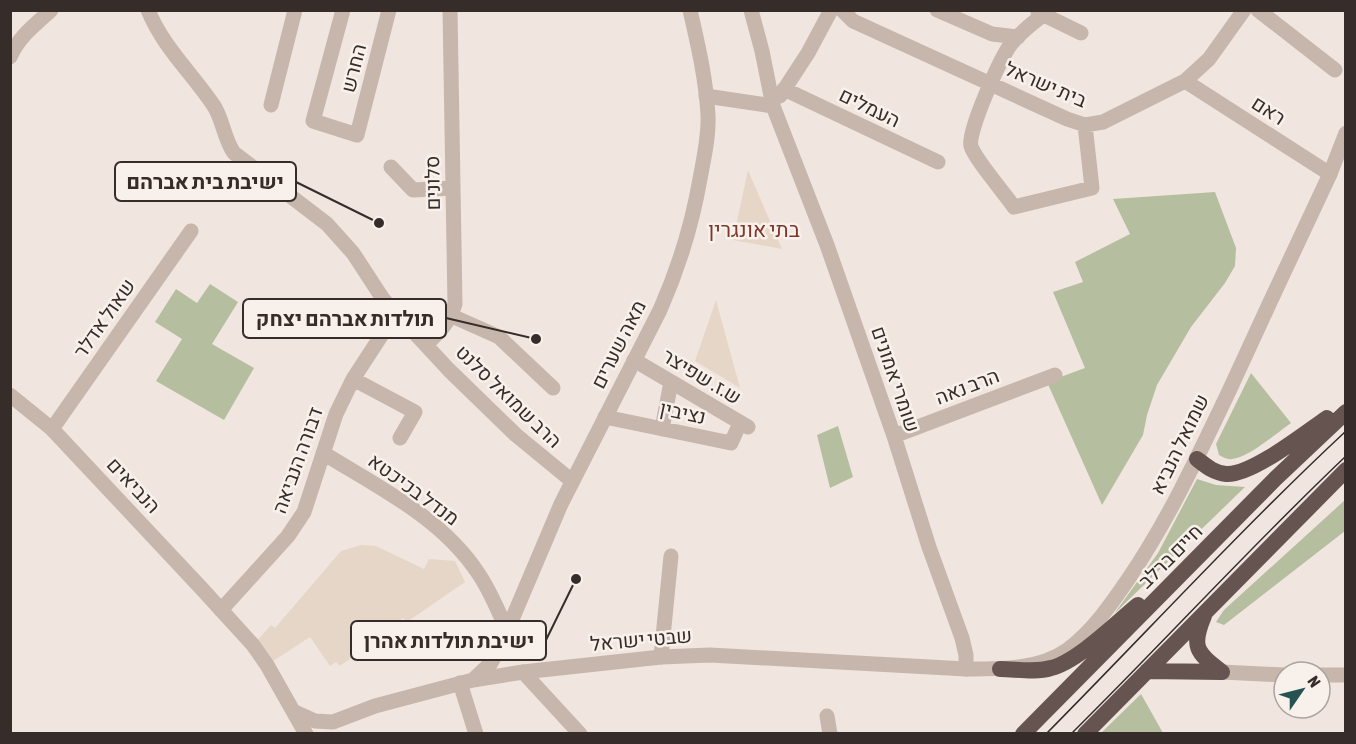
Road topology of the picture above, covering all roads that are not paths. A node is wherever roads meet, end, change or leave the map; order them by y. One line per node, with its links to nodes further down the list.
1 (51, 10): 17 (street)
2 (148, 10): 33 (street, הרב שמואל סלנט)
3 (296, 10): 23 (street)
4 (343, 10): 5 (street, החרש)
5 (389, 10)
6 (450, 10): 31 (street, סלונים)
7 (690, 10): 22 (street, מאה שערים)
8 (751, 10): 24 (street, שומרי אמונים)
9 (831, 10): 21 (street)
10 (842, 10): 20 (street, בית ישראל)
11 (937, 10): 16 (street)
12 (1244, 10): 19 (street, בית ישראל)
13 (1258, 10): 18 (street)
14 (1043, 12): 15 (street); 16 (street)
15 (1081, 33)
16 (1018, 37): 20 (street)
17 (10, 57)
18 (1335, 70)
19 (1185, 81): 25 (street, בית ישראל); 30 (street, ראם)
20 (992, 84): 25 (street, בית ישראל); 25 (street)
21 (784, 89): 24 (street); 28 (street, העמלים)
22 (706, 96): 24 (street); 36 (street, מאה שערים)
23 (272, 105)
24 (773, 106): 48 (street, שומרי אמונים)
25 (1085, 125)
26 (1346, 133): 30 (street, שמואל הנביא)
27 (1346, 155): 30 (street, שמואל הנביא)
28 (938, 162)
29 (391, 167): 31 (street)
30 (1330, 174): 51 (street, שמואל הנביא)
31 (453, 188): 34 (street, סלונים)
32 (191, 231): 46 (street, שאול אדלר)
33 (396, 313): 35 (street, הרב שמואל סלנט); 38 (street, דבורה הנביאה)
34 (452, 316): 35 (street); 40 (street)
35 (426, 345): 53 (street, הרב שמואל סלנט)
36 (634, 360): 39 (street, ש.ז. שפיצר); 44 (street, מאה שערים)
37 (1054, 375): 48 (street, הרב נאה)
38 (353, 379): 49 (street); 50 (street, דבורה הנביאה)
39 (671, 382): 45 (street, ש.ז. שפיצר); 47 (street)
40 (553, 388)
41 (10, 396): 46 (street, הנביאים)
42 (1346, 405): 51 (highway)
43 (1346, 412): 55 (highway, חיים ברלב)
44 (605, 417): 47 (street, נציבין); 53 (street, מאה שערים)
45 (744, 425): 47 (street, נציבין)
46 (52, 429): 56 (street, הנביאים)
47 (662, 429)
48 (894, 435): 60 (street, שומרי אמונים)
49 (400, 438)
50 (323, 453): 56 (street, דבורה הנביאה); 58 (street, מנדל בכיכטא)
51 (1197, 459): 61 (street, שמואל הנביא)
52 (1346, 470): 57 (highway)
53 (572, 481): 58 (street, מאה שערים)
54 (671, 556): 59 (street)
55 (1199, 556): 61 (highway); 71 (highway, חיים ברלב)
56 (221, 610): 67 (street, הנביאים); 72 (street, הנביאים)
57 (1207, 610): 62 (highway); 64 (highway)
58 (505, 637): 63 (street); 66 (street, מאה שערים)
59 (661, 657): 60 (street, שבטי ישראל); 63 (street, שבטי ישראל)
60 (966, 669): 61 (street, שבטי ישראל)
61 (1000, 669)
62 (1147, 671): 64 (highway); 76 (highway)
63 (523, 672): 66 (street, שבטי ישראל); 70 (street)
64 (1222, 672): 65 (street)
65 (1272, 674)
66 (467, 682): 69 (street, שבטי ישראל); 74 (street)
67 (295, 712): 69 (street, שבטי ישראל); 72 (street, הנביאים)
68 (827, 716): 75 (street)
69 (347, 718): 73 (street)
70 (575, 728)
71 (1024, 732)
72 (306, 734)
73 (341, 734)
74 (476, 734)
75 (830, 734)
76 (1085, 734)

